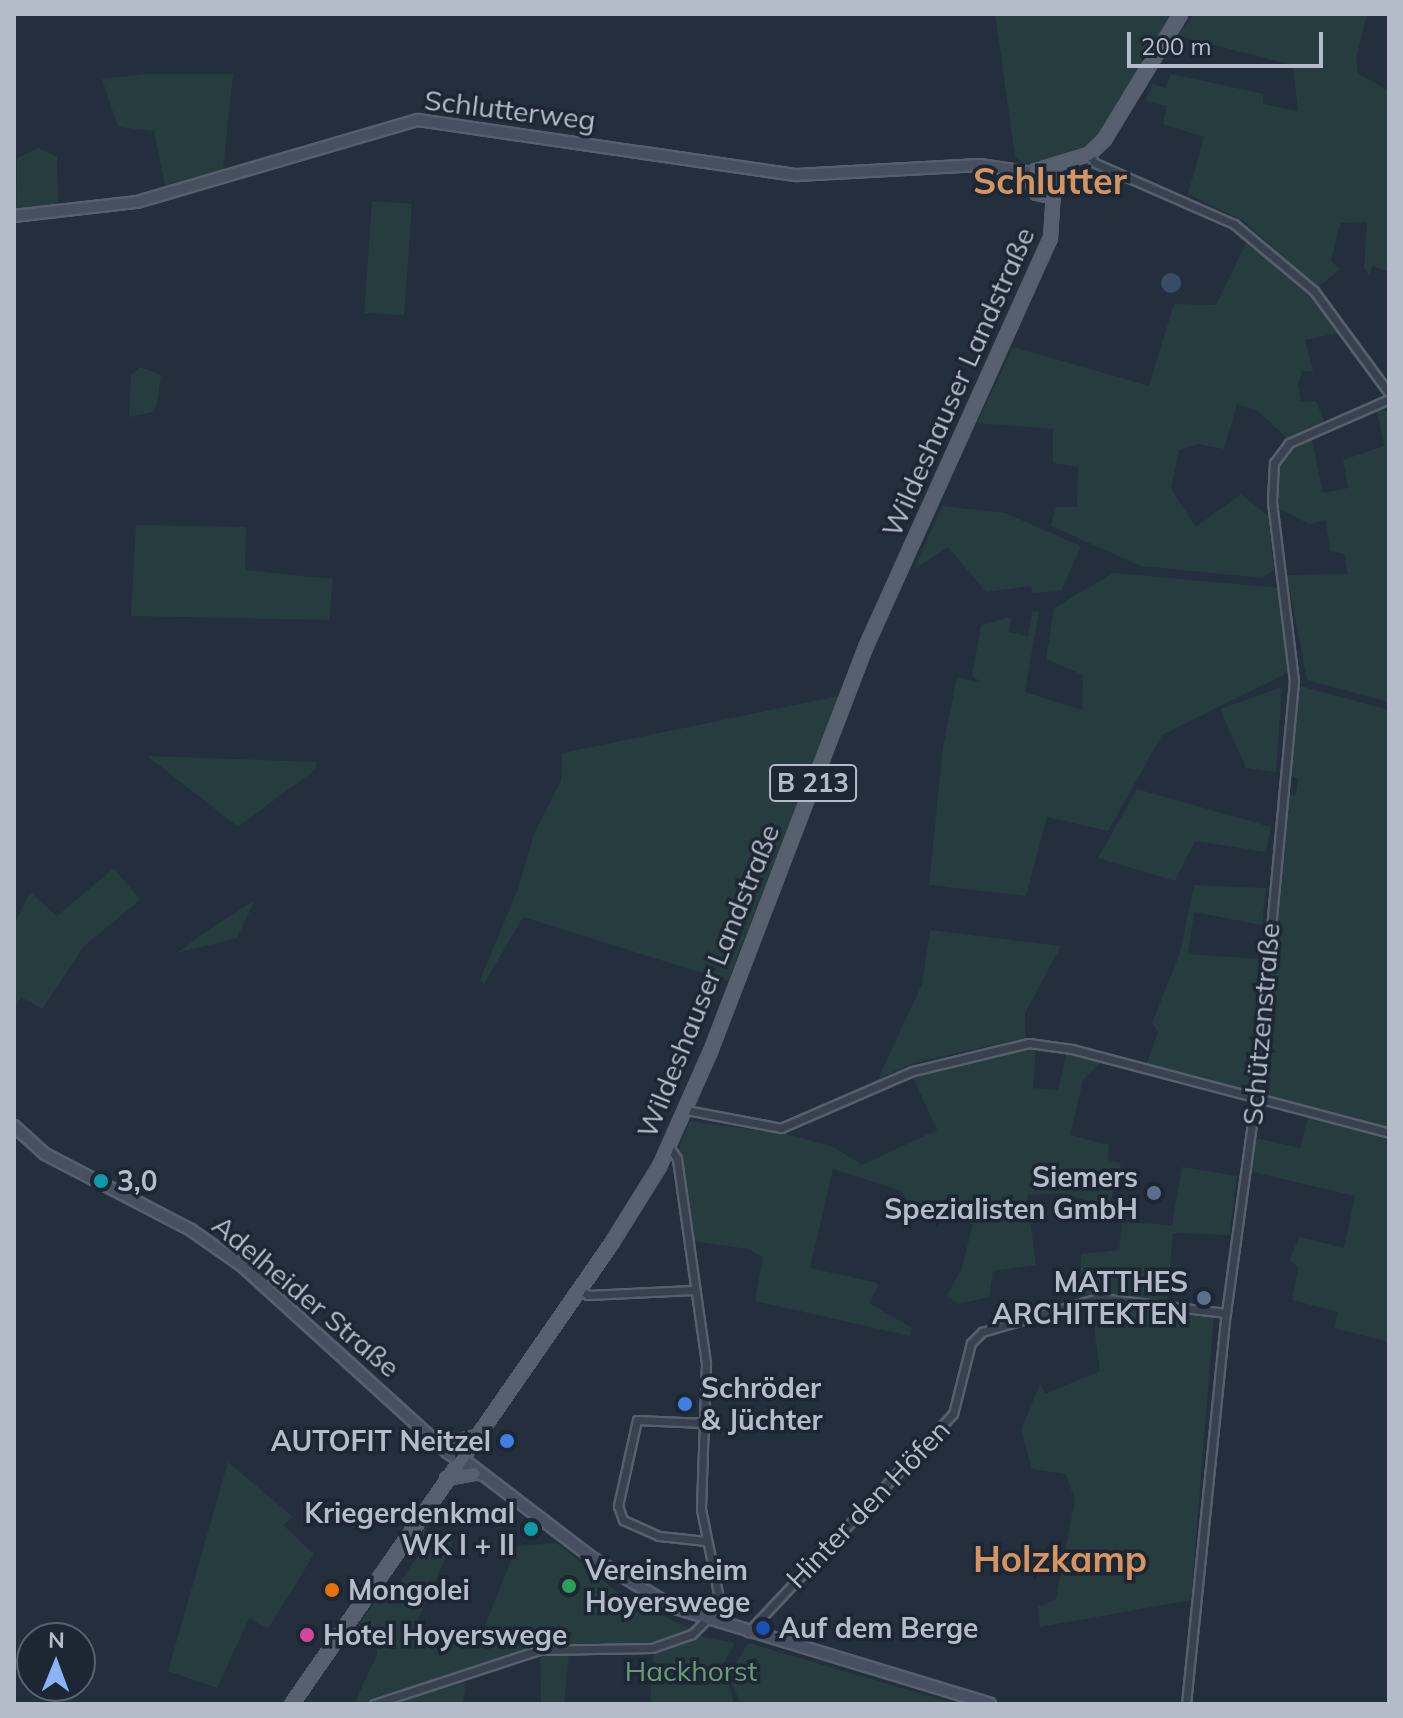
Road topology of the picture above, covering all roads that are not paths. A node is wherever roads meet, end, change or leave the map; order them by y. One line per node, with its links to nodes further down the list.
1 (1180, 14): 2 (main road)
2 (1088, 154): 3 (main road); 7 (street)
3 (1054, 171): 4 (main road); 5 (main road)
4 (1031, 177): 5 (main road, Wildeshauser Landstraße); 6 (street, Schlutterweg)
5 (1049, 193): 11 (main road, Wildeshauser Landstraße / B 213)
6 (14, 216)
7 (1378, 384): 8 (street); 9 (street)
8 (1389, 396): 9 (street, Schützenstraße)
9 (1374, 404): 10 (street, Schützenstraße)
10 (1255, 1101): 11 (street); 13 (street); 17 (street, Schützenstraße)
11 (686, 1110): 14 (main road, Wildeshauser Landstraße / B 213)
12 (14, 1126): 20 (street, Adelheider Straße)
13 (1389, 1133)
14 (669, 1146): 15 (main road, Wildeshauser Landstraße / B 213); 16 (street)
15 (579, 1289): 16 (street); 19 (main road, Wildeshauser Landstraße / B 213)
16 (693, 1290): 18 (street)
17 (1226, 1313): 27 (street, Hinter den Höfen); 31 (street, Schützenstraße)
18 (704, 1423): 24 (street); 24 (street)
19 (476, 1435): 20 (main road); 21 (main road, Wildeshauser Landstraße / B 213)
20 (442, 1442): 21 (street, Adelheider Straße)
21 (460, 1458): 22 (street, Adelheider Straße); 23 (main road, Wildeshauser Landstraße / B 213)
22 (477, 1473): 23 (main road); 25 (street, Adelheider Straße)
23 (446, 1478): 28 (main road, Wildeshauser Landstraße / B 213)
24 (706, 1541): 26 (street)
25 (706, 1620): 26 (street, Adelheider Straße); 29 (street)
26 (719, 1625): 27 (street, Adelheider Straße)
27 (748, 1632): 30 (street, Adelheider Straße)
28 (291, 1704)
29 (374, 1704)
30 (990, 1704)
31 (1186, 1704)

